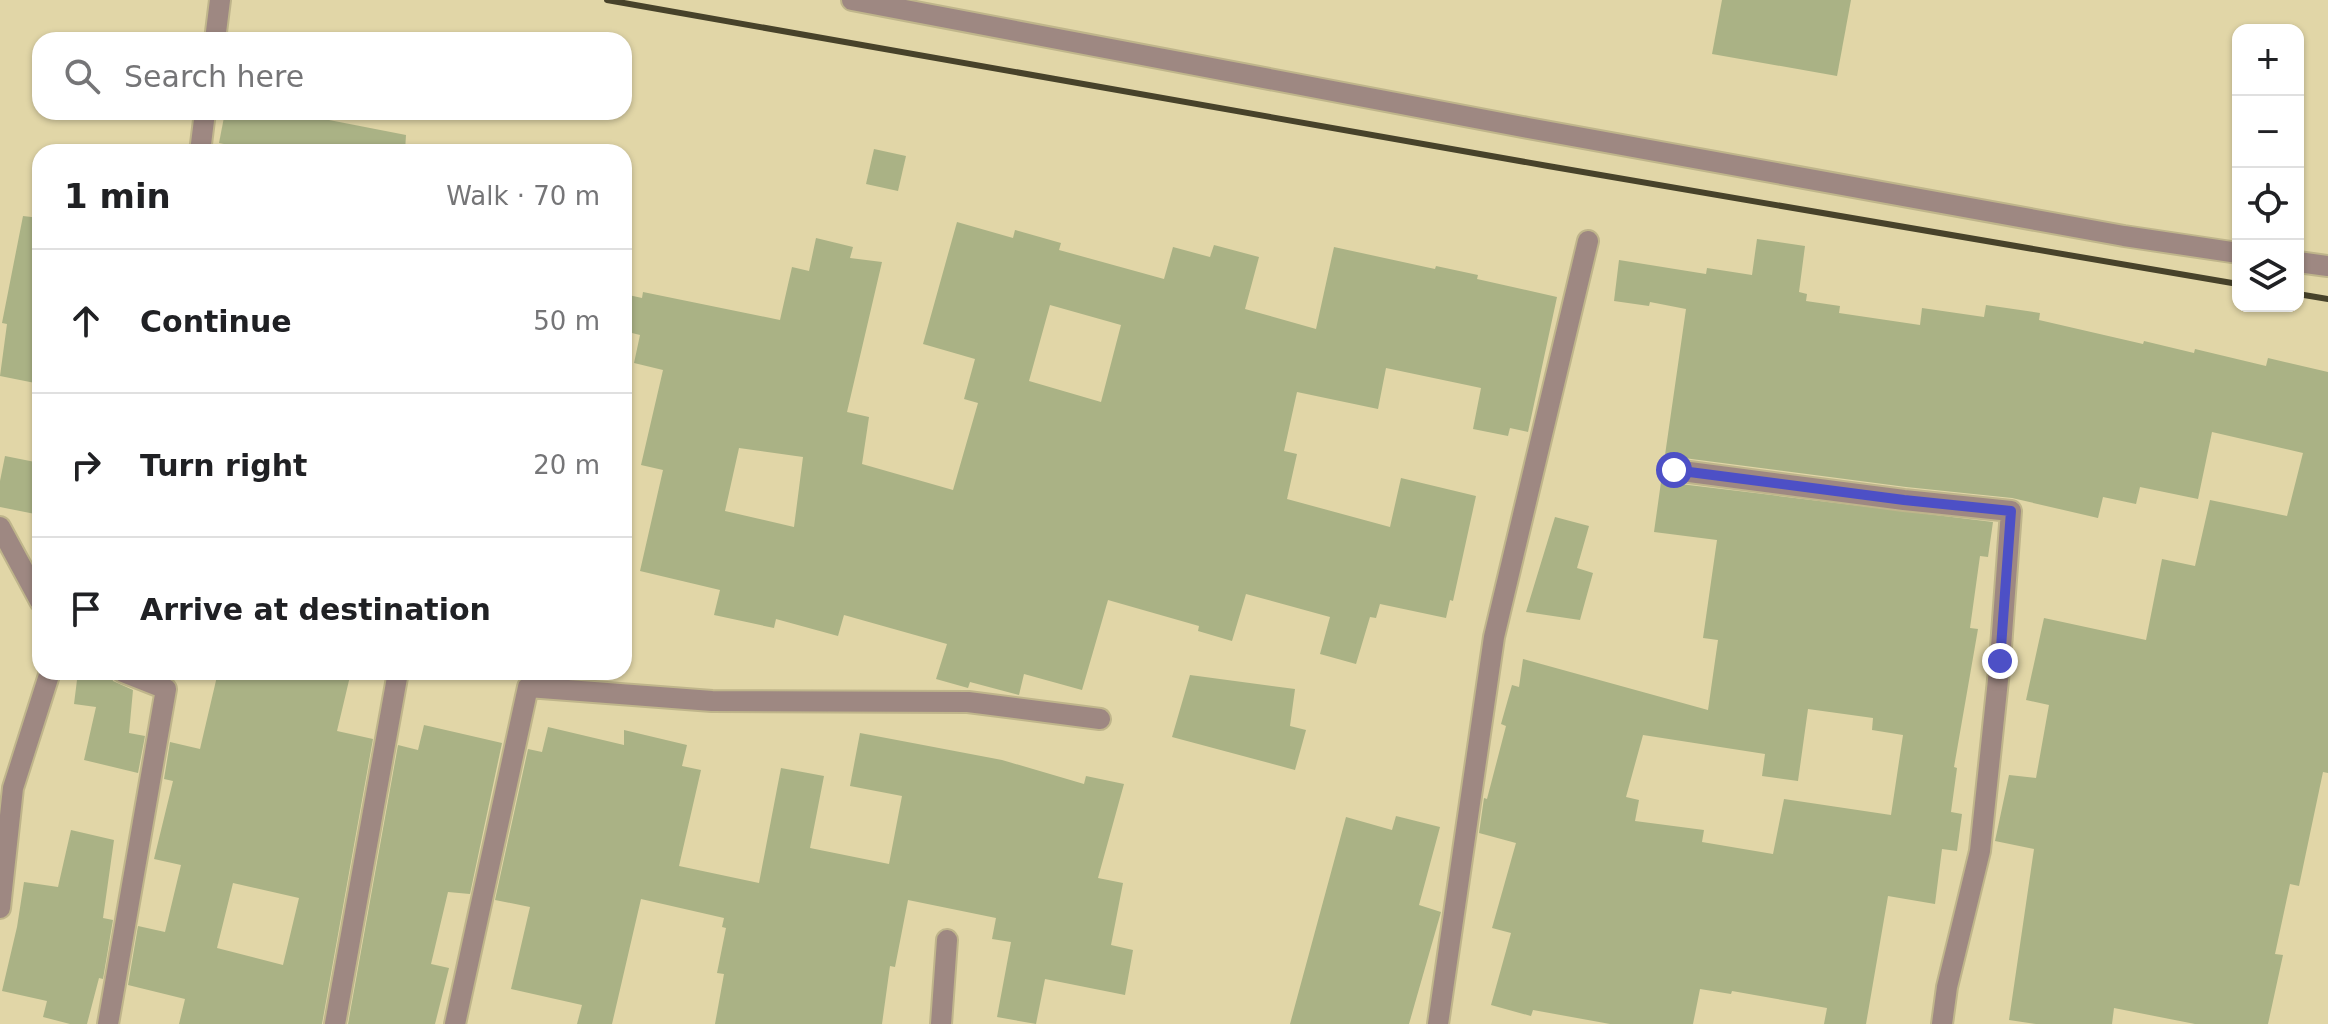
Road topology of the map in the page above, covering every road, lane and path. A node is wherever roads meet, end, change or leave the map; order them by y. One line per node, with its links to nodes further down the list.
1 (220, 0): 3 (street)
2 (852, 0): 7 (street)
3 (216, 32)
4 (204, 120): 5 (street)
5 (201, 144)
6 (1588, 241): 24 (street)
7 (2232, 252)
8 (2304, 263): 9 (street)
9 (2328, 266)
10 (1674, 470): 25 (street)
11 (0, 527): 12 (street)
12 (32, 586)
13 (47, 680): 17 (street)
14 (143, 680): 20 (street)
15 (397, 680): 21 (street)
16 (1100, 719): 22 (street)
17 (6, 789): 18 (street)
18 (0, 908)
19 (947, 940): 23 (street)
20 (108, 1024)
21 (335, 1024)
22 (455, 1024)
23 (941, 1024)
24 (1438, 1024)
25 (1942, 1024)

